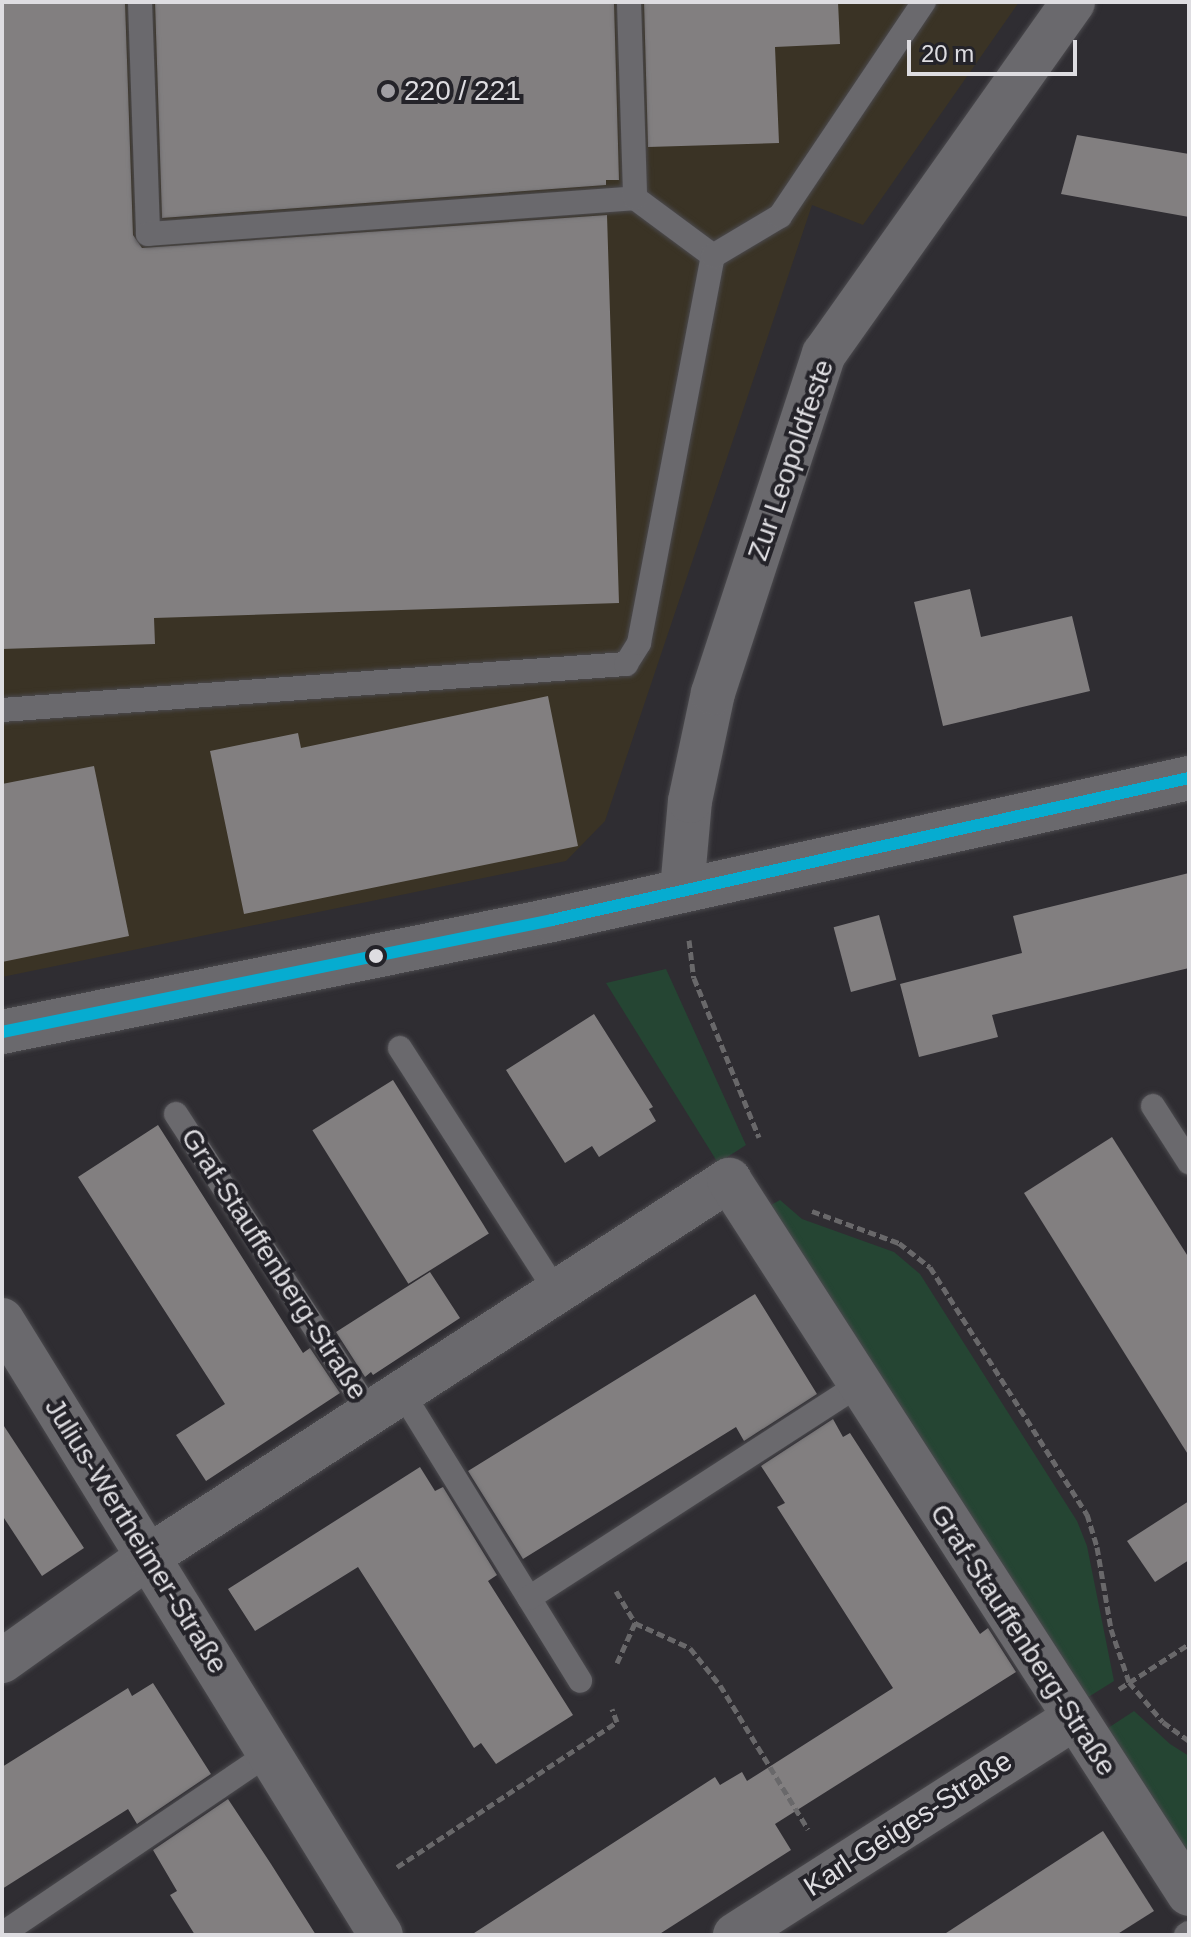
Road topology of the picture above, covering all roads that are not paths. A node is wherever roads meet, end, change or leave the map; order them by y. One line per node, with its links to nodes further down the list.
1 (140, 2): 5 (lane)
2 (629, 2): 5 (lane)
3 (924, 2): 6 (lane)
4 (1073, 2): 9 (street, Zur Leopoldfeste)
5 (635, 198): 6 (lane)
6 (713, 256): 7 (lane)
7 (2, 710)
8 (1189, 778): 9 (street)
9 (682, 890): 10 (street)
10 (2, 1032)
11 (400, 1048): 15 (lane)
12 (1153, 1106): 14 (lane)
13 (176, 1114): 18 (lane, Graf-Stauffenberg-Straße)
14 (1189, 1162)
15 (557, 1293): 17 (street, Graf-Stauffenberg-Straße); 18 (street, Graf-Stauffenberg-Straße)
16 (2, 1320): 19 (street, Julius-Wertheimer-Straße)
17 (858, 1385): 20 (lane); 23 (street, Graf-Stauffenberg-Straße)
18 (387, 1404): 19 (street, Graf-Stauffenberg-Straße); 20 (lane, Graf-Stauffenberg-Straße)
19 (148, 1557): 21 (street, Graf-Stauffenberg-Straße); 24 (street, Julius-Wertheimer-Straße)
20 (529, 1598): 22 (lane, Graf-Stauffenberg-Straße)
21 (3, 1657)
22 (580, 1681)
23 (1074, 1718): 25 (street, Graf-Stauffenberg-Straße); 26 (street, Karl-Geiges-Straße)
24 (269, 1753): 27 (lane); 28 (street, Julius-Wertheimer-Straße)
25 (1189, 1894)
26 (741, 1933)
27 (2, 1934)
28 (381, 1935)

